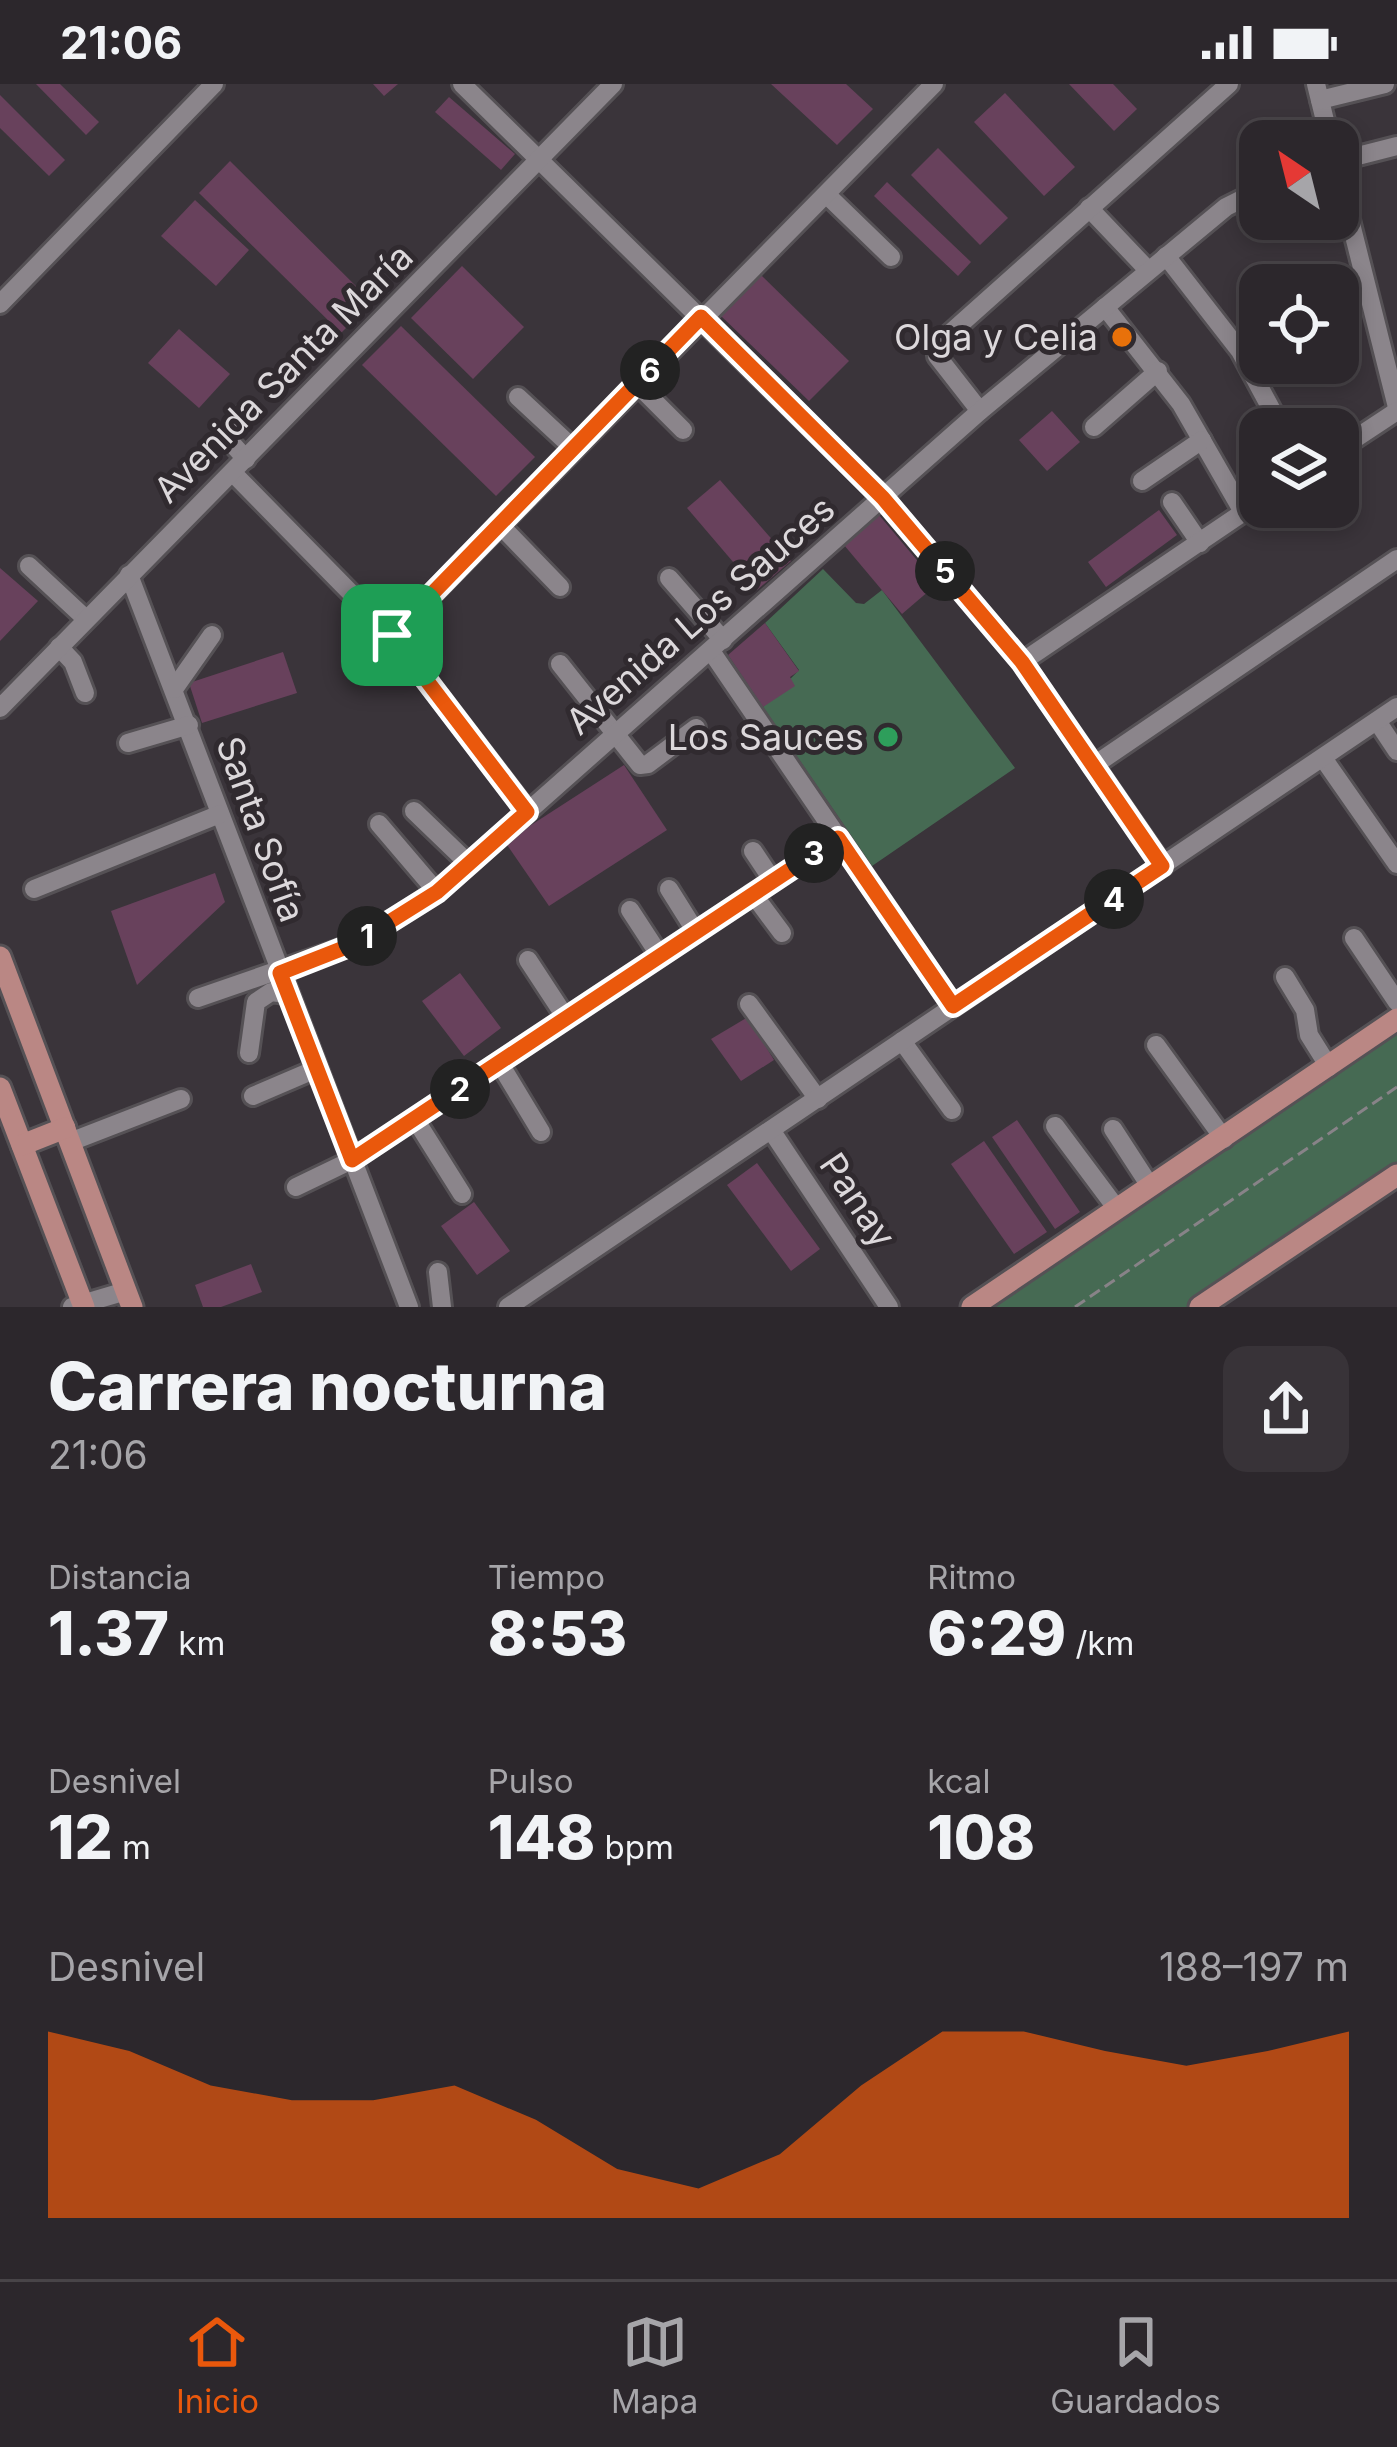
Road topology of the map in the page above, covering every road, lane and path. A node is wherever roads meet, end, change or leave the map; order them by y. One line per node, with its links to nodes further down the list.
1 (214, 84): 18 (street)
2 (462, 84): 10 (street)
3 (613, 84): 10 (street, Avenida Santa María)
4 (934, 84): 11 (street)
5 (1229, 84): 13 (street)
6 (1385, 84): 7 (street)
7 (1318, 92)
8 (1397, 146): 9 (street)
9 (1359, 156)
10 (538, 160): 20 (street); 33 (street, Avenida Santa María)
11 (827, 195): 15 (street); 20 (street)
12 (1239, 200): 16 (street, Avenida Los Sauces)
13 (1089, 208): 17 (street); 26 (street)
14 (1355, 240): 25 (street)
15 (891, 256)
16 (1166, 256): 17 (street, Avenida Los Sauces); 24 (street)
17 (1148, 270): 19 (street, Avenida Los Sauces)
18 (0, 304)
19 (1105, 307): 21 (street); 26 (street, Avenida Los Sauces)
20 (701, 317): 22 (street); 36 (street)
21 (1158, 371): 28 (street); 31 (street)
22 (637, 384): 29 (street); 32 (street)
23 (518, 398): 32 (street)
24 (1271, 408)
25 (1397, 409): 30 (street)
26 (980, 411): 36 (street, Avenida Los Sauces)
27 (246, 412): 33 (street)
28 (1094, 427)
29 (683, 430)
30 (1359, 435)
31 (1202, 440): 34 (street); 35 (street)
32 (574, 448): 39 (street)
33 (239, 466): 43 (street, Avenida Santa María); 48 (street)
34 (1142, 481)
35 (1239, 490)
36 (883, 498): 50 (street, Avenida Los Sauces); 51 (street)
37 (1172, 502): 40 (street)
38 (1239, 515): 40 (street)
39 (500, 525): 45 (street); 48 (street)
40 (1200, 543): 51 (street)
41 (1397, 559): 64 (street)
42 (29, 566): 46 (street)
43 (129, 575): 46 (street, Avenida Santa María); 53 (street, Santa Sofía)
44 (669, 578): 50 (street)
45 (560, 587)
46 (86, 619): 49 (street, Avenida Santa María)
47 (212, 635): 53 (street)
48 (392, 635): 66 (street)
49 (59, 646): 54 (street); 56 (street, Avenida Santa María)
50 (717, 646): 60 (street, Avenida Los Sauces); 69 (street)
51 (1022, 662): 64 (street)
52 (560, 664): 60 (street)
53 (174, 689): 58 (street, Santa Sofía)
54 (85, 693)
55 (1397, 707): 57 (street)
56 (0, 708)
57 (1376, 721): 62 (street); 63 (street)
58 (188, 725): 61 (street); 67 (street, Santa Sofía)
59 (696, 728): 60 (street)
60 (613, 736): 66 (street, Avenida Los Sauces)
61 (128, 743)
62 (1397, 752)
63 (1323, 758): 72 (street); 73 (street)
64 (1093, 766): 73 (street)
65 (414, 812): 71 (street)
66 (527, 812): 71 (street, Avenida Los Sauces)
67 (220, 814): 75 (street); 86 (street, Santa Sofía)
68 (379, 824): 77 (street)
69 (838, 838): 74 (street); 92 (street)
70 (753, 851): 74 (street)
71 (469, 864): 77 (street, Avenida Los Sauces)
72 (1397, 864)
73 (1162, 866): 92 (street)
74 (773, 881): 78 (street)
75 (34, 889)
76 (669, 889): 80 (street)
77 (437, 892): 86 (street, Avenida Los Sauces)
78 (753, 894): 80 (street); 81 (street)
79 (630, 910): 83 (street)
80 (696, 932): 83 (street)
81 (782, 933)
82 (1354, 938): 90 (street)
83 (660, 956): 93 (street)
84 (528, 960): 93 (street)
85 (1, 965): 112 (main road)
86 (280, 973): 88 (street, Santa Sofía); 89 (street, Avenida Los Sauces)
87 (1285, 977): 99 (street)
88 (287, 994): 97 (street); 100 (street, Santa Sofía)
89 (198, 998)
90 (1397, 1002)
91 (749, 1004): 105 (street)
92 (953, 1006): 95 (street)
93 (566, 1018): 98 (street)
94 (1397, 1019): 99 (main road)
95 (902, 1041): 105 (street); 106 (street)
96 (1156, 1045): 113 (street)
97 (249, 1053)
98 (500, 1064): 107 (street); 111 (street)
99 (1329, 1066): 113 (main road)
100 (316, 1069): 103 (street); 115 (street, Santa Sofía)
101 (0, 1088): 114 (main road)
102 (1396, 1088): 129 (path)
103 (253, 1096)
104 (181, 1099): 112 (street)
105 (818, 1099): 109 (street)
106 (952, 1110)
107 (415, 1119): 115 (street); 119 (street)
108 (1055, 1126): 120 (street)
109 (771, 1130): 126 (street); 127 (street, Panay)
110 (1113, 1130): 117 (street)
111 (542, 1132)
112 (67, 1135): 114 (main road); 122 (main road)
113 (1224, 1139): 117 (main road)
114 (22, 1145): 123 (main road)
115 (352, 1160): 118 (street); 124 (street, Santa Sofía)
116 (1397, 1175): 130 (main road)
117 (1150, 1186): 120 (main road)
118 (296, 1187)
119 (462, 1194)
120 (1117, 1210): 128 (main road)
121 (438, 1272): 125 (street)
122 (129, 1299): 123 (street)
123 (79, 1306)
124 (409, 1307)
125 (442, 1307)
126 (508, 1307)
127 (889, 1307)
128 (972, 1307)
129 (1075, 1307)
130 (1200, 1307)

